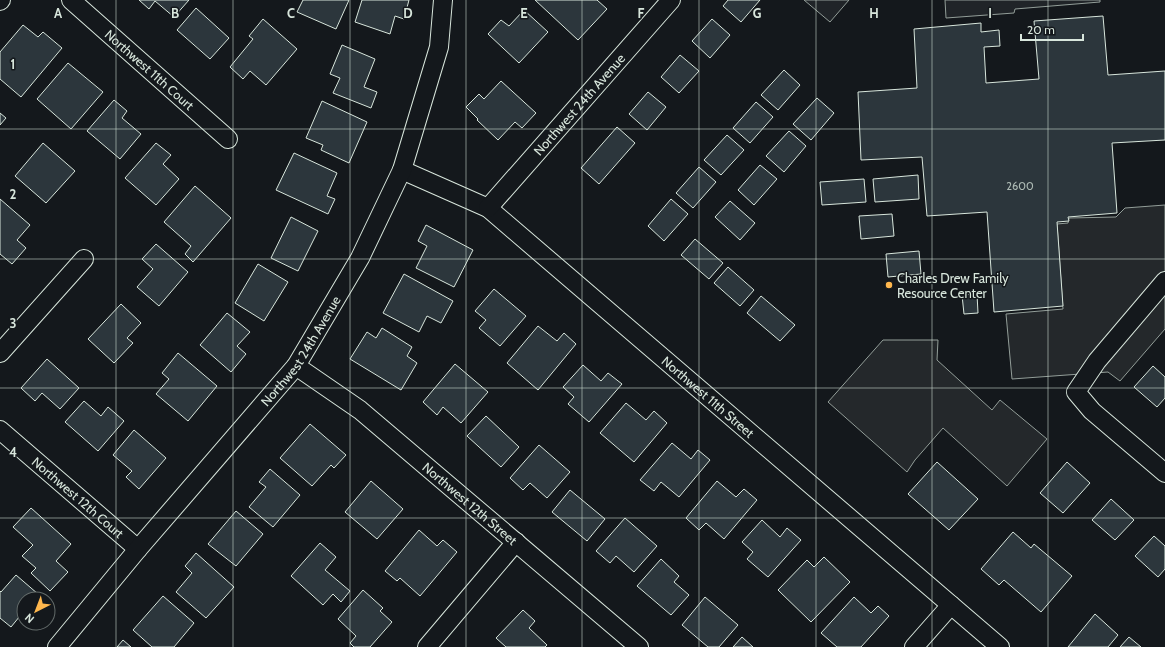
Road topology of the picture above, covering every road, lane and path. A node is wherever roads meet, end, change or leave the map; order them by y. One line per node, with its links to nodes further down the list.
1 (71, 0): 4 (street, Northwest 11th Court)
2 (443, 0): 5 (street, Northwest 24th Avenue)
3 (671, 0): 6 (street, Northwest 24th Avenue)
4 (228, 139)
5 (402, 170): 6 (street, Northwest 11th Street); 10 (street, Northwest 24th Avenue)
6 (488, 208): 15 (street, Northwest 11th Street)
7 (84, 259): 9 (street)
8 (1163, 283): 12 (street)
9 (0, 353)
10 (296, 366): 13 (street, Northwest 12th Street); 14 (street, Northwest 24th Avenue)
11 (0, 430): 14 (street, Northwest 12th Court)
12 (1165, 473)
13 (516, 542): 17 (street); 18 (street, Northwest 12th Street)
14 (138, 548): 16 (street, Northwest 24th Avenue)
15 (951, 605): 19 (street); 20 (street, Northwest 11th Street)
16 (57, 647)
17 (427, 647)
18 (639, 647)
19 (914, 647)
20 (1000, 647)

